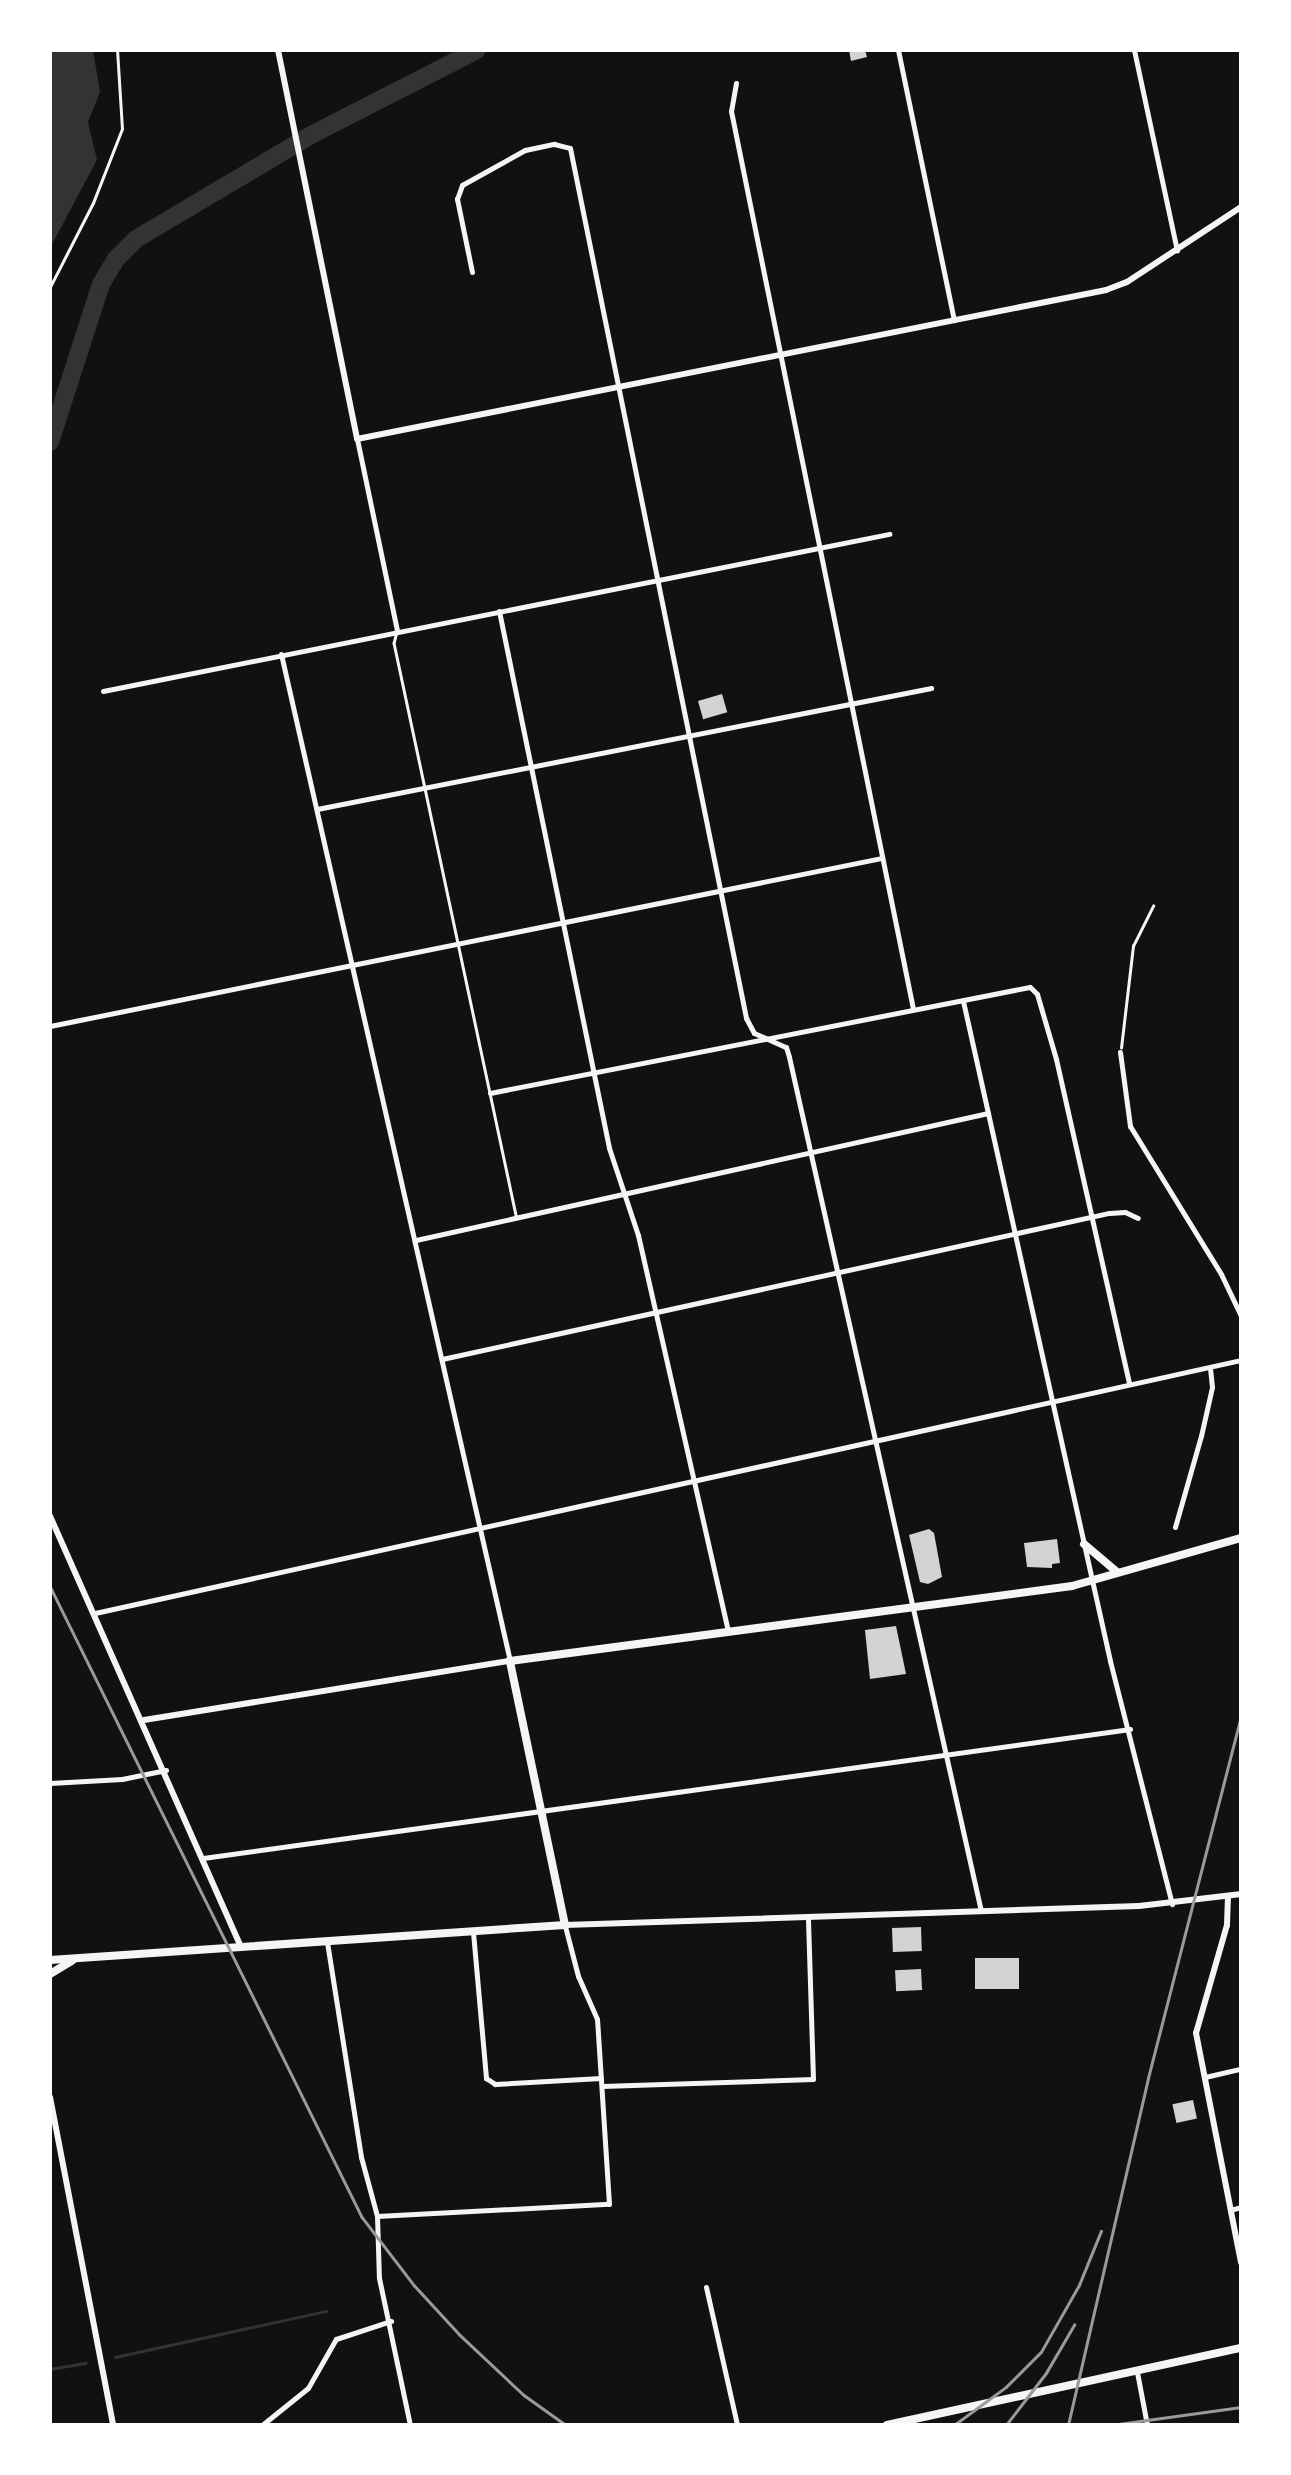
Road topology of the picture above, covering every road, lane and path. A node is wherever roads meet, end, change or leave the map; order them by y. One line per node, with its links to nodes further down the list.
1 (117, 50): 9 (path)
2 (278, 50): 13 (street)
3 (898, 50): 10 (street)
4 (1134, 50): 7 (street)
5 (736, 83): 11 (street)
6 (1241, 207): 7 (street)
7 (1177, 250): 10 (street)
8 (472, 272): 12 (street)
9 (50, 287)
10 (955, 323): 11 (street)
11 (781, 358): 12 (street); 15 (street)
12 (622, 388): 13 (street); 16 (street)
13 (357, 439): 18 (street)
14 (890, 534): 15 (street)
15 (820, 550): 16 (street); 22 (street)
16 (660, 580): 17 (street); 23 (street)
17 (499, 611): 18 (street); 24 (street)
18 (398, 630): 19 (street); 25 (lane)
19 (281, 654): 21 (street); 26 (street)
20 (931, 688): 22 (street)
21 (103, 691)
22 (852, 704): 23 (street); 27 (street)
23 (691, 734): 24 (street); 28 (street)
24 (531, 766): 25 (street); 30 (street)
25 (424, 787): 26 (street); 31 (lane)
26 (317, 808): 32 (street)
27 (882, 858): 28 (street); 34 (street)
28 (721, 889): 30 (street); 36 (street)
29 (1153, 906): 37 (lane)
30 (562, 920): 31 (street); 38 (street)
31 (458, 942): 32 (street); 39 (lane)
32 (354, 962): 35 (street); 47 (street)
33 (963, 1000): 34 (street); 40 (street); 43 (street)
34 (913, 1009): 36 (street)
35 (50, 1026)
36 (768, 1038): 38 (street); 41 (street)
37 (1120, 1052): 50 (street)
38 (593, 1072): 39 (street); 42 (street)
39 (490, 1092): 44 (lane)
40 (988, 1114): 41 (street); 46 (street)
41 (810, 1153): 42 (street); 48 (street)
42 (624, 1194): 44 (street); 49 (street)
43 (1092, 1216): 45 (street); 46 (street); 54 (street)
44 (516, 1218): 47 (street)
45 (1138, 1218)
46 (1014, 1233): 48 (street); 55 (street)
47 (416, 1240): 51 (street)
48 (836, 1272): 49 (street); 56 (street)
49 (655, 1312): 51 (street); 57 (street)
50 (1241, 1316)
51 (442, 1359): 59 (street)
52 (1241, 1360): 53 (street)
53 (1210, 1368): 54 (street); 60 (street)
54 (1130, 1385): 55 (street)
55 (1052, 1402): 56 (street); 62 (street)
56 (874, 1441): 57 (street); 65 (street)
57 (694, 1481): 59 (street); 67 (street)
58 (50, 1516): 66 (street)
59 (479, 1527): 66 (street); 68 (street)
60 (1175, 1527)
61 (1241, 1538): 63 (main road)
62 (1084, 1544): 63 (main road); 64 (street)
63 (1117, 1572): 64 (main road)
64 (1092, 1580): 65 (main road); 70 (street)
65 (912, 1607): 67 (main road); 71 (street)
66 (95, 1613): 69 (street)
67 (728, 1631): 68 (main road)
68 (510, 1661): 69 (street); 74 (main road)
69 (144, 1720): 72 (street)
70 (1130, 1729): 71 (street); 78 (street)
71 (945, 1753): 74 (street); 79 (street)
72 (166, 1770): 73 (street); 75 (street)
73 (50, 1783)
74 (540, 1809): 75 (street); 81 (main road)
75 (204, 1858): 84 (street)
76 (1241, 1894): 77 (street)
77 (1228, 1896): 78 (street); 90 (street)
78 (1172, 1904): 79 (street)
79 (981, 1910): 80 (street)
80 (808, 1916): 81 (street); 91 (street)
81 (565, 1925): 82 (main road); 89 (street)
82 (473, 1932): 83 (main road); 89 (street)
83 (326, 1942): 84 (main road); 95 (street)
84 (242, 1948): 85 (main road)
85 (77, 1958): 86 (main road); 87 (main road)
86 (50, 1960)
87 (50, 1974)
88 (1241, 2070): 90 (street)
89 (601, 2078): 91 (street)
90 (1202, 2078): 94 (street)
91 (602, 2086): 95 (street)
92 (50, 2097): 101 (street)
93 (1241, 2207): 94 (street)
94 (1230, 2210): 96 (street)
95 (377, 2216): 98 (street)
96 (1241, 2263)
97 (706, 2287): 104 (street)
98 (391, 2321): 102 (street); 103 (street)
99 (1241, 2348): 100 (main road)
100 (1137, 2372): 105 (main road); 106 (street)
101 (113, 2425)
102 (262, 2425)
103 (410, 2425)
104 (737, 2425)
105 (887, 2425)
106 (1148, 2425)

